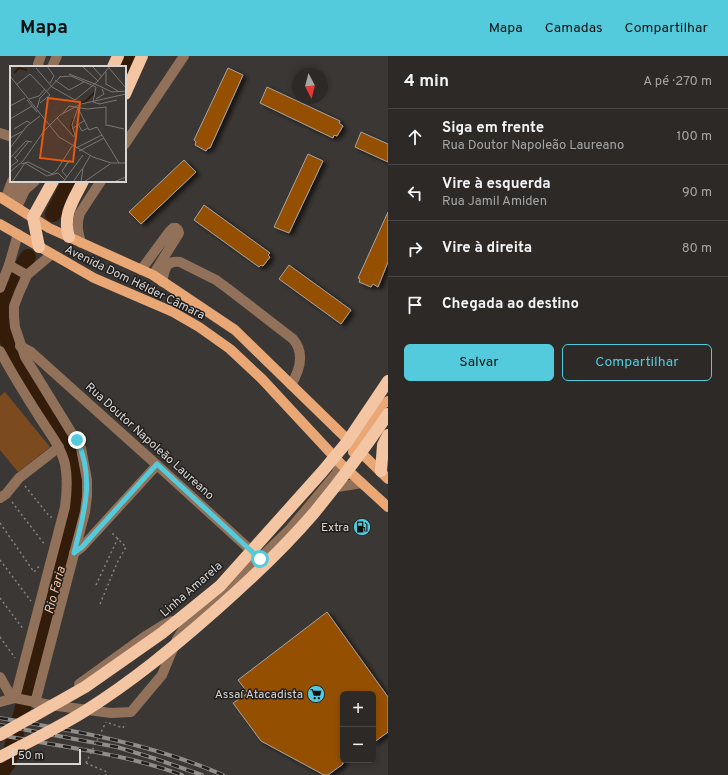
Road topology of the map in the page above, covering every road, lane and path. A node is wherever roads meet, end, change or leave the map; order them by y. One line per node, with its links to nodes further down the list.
1 (41, 56): 6 (street)
2 (57, 56): 7 (street)
3 (118, 56): 8 (highway)
4 (142, 56): 9 (highway)
5 (184, 56): 10 (street)
6 (39, 66)
7 (52, 66)
8 (113, 66)
9 (126, 92)
10 (126, 143)
11 (14, 182): 16 (street)
12 (34, 182): 16 (street)
13 (52, 182): 17 (highway)
14 (82, 182): 20 (highway)
15 (100, 182): 21 (street)
16 (9, 202): 17 (main road, Avenida Dom Hélder Câmara)
17 (33, 217): 20 (main road, Avenida Dom Hélder Câmara); 22 (highway)
18 (0, 224): 19 (main road, Avenida Dom Hélder Câmara)
19 (18, 234): 22 (main road, Avenida Dom Hélder Câmara); 25 (street)
20 (69, 237): 21 (main road, Avenida Dom Hélder Câmara)
21 (81, 242): 24 (main road, Avenida Dom Hélder Câmara)
22 (40, 247): 23 (main road, Avenida Dom Hélder Câmara)
23 (52, 254): 25 (street); 39 (main road, Avenida Dom Hélder Câmara)
24 (141, 270): 26 (main road, Avenida Dom Hélder Câmara); 26 (street)
25 (19, 271): 28 (street); 29 (street)
26 (153, 275): 27 (main road, Avenida Dom Hélder Câmara)
27 (162, 282): 32 (main road, Avenida Dom Hélder Câmara); 32 (street)
28 (0, 288)
29 (20, 346): 38 (street, Rua Doutor Napoleão Laureano); 52 (street)
30 (0, 351): 36 (street)
31 (388, 381): 69 (highway, Linha Amarela, bridge)
32 (291, 385): 37 (main road, Avenida Dom Hélder Câmara)
33 (388, 401): 37 (main road)
34 (388, 414): 70 (highway, bridge)
35 (388, 435): 41 (highway)
36 (59, 447): 42 (street); 47 (street)
37 (354, 447): 40 (main road); 41 (main road, Avenida Dom Hélder Câmara)
38 (157, 464): 49 (street); 53 (street, Rua Doutor Napoleão Laureano)
39 (341, 464): 40 (main road, Avenida Dom Hélder Câmara); 44 (street)
40 (352, 474): 43 (main road, Avenida Dom Hélder Câmara)
41 (384, 475)
42 (19, 478): 45 (street); 47 (path)
43 (362, 483): 44 (street); 46 (main road, Avenida Dom Hélder Câmara)
44 (323, 490): 53 (street)
45 (3, 496): 51 (path)
46 (388, 507)
47 (62, 518): 51 (street)
48 (0, 523): 55 (path)
49 (102, 524): 50 (path); 52 (street)
50 (118, 538): 56 (path); 58 (path)
51 (54, 548): 55 (street)
52 (74, 553): 65 (street)
53 (260, 559): 60 (street)
54 (0, 560): 59 (path)
55 (51, 561): 59 (street)
56 (96, 585)
57 (0, 598): 61 (path)
58 (100, 604)
59 (40, 605): 61 (street)
60 (190, 622): 67 (street); 67 (street)
61 (33, 634): 63 (street)
62 (0, 637): 63 (path)
63 (26, 662): 65 (street)
64 (0, 676): 65 (street)
65 (22, 700): 66 (street); 67 (street)
66 (0, 702)
67 (70, 708)
68 (123, 728): 71 (path, bridge)
69 (0, 735)
70 (0, 757)
71 (106, 775)

